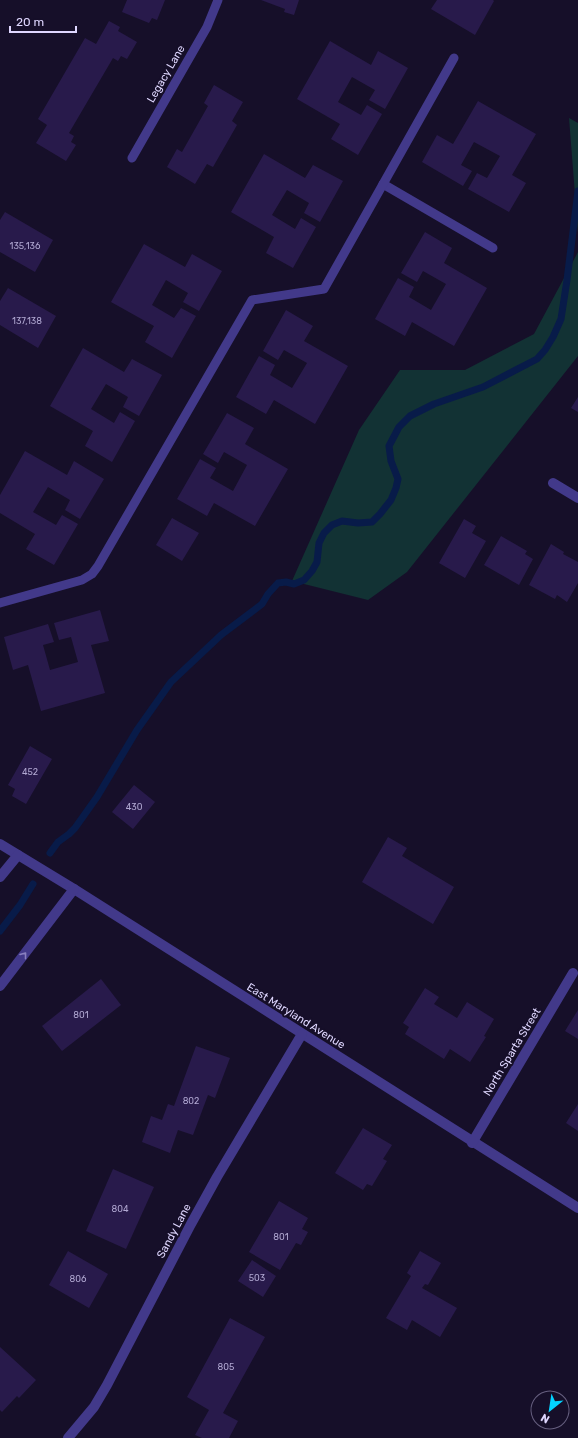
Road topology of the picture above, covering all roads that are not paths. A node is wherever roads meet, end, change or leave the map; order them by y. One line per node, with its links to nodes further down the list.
1 (218, 0): 3 (lane, Legacy Lane)
2 (454, 58): 4 (lane)
3 (132, 158)
4 (383, 184): 5 (lane); 8 (lane)
5 (493, 248)
6 (553, 483): 7 (street)
7 (578, 498)
8 (0, 603)
9 (0, 844): 10 (street, East Maryland Avenue)
10 (18, 855): 11 (street); 12 (street, East Maryland Avenue)
11 (0, 877)
12 (74, 889): 14 (street, one-way to 12); 15 (street, East Maryland Avenue)
13 (573, 973): 16 (street, North Sparta Street)
14 (0, 986)
15 (302, 1034): 16 (street, East Maryland Avenue); 18 (street, Sandy Lane)
16 (472, 1143): 17 (street, East Maryland Avenue)
17 (578, 1208)
18 (68, 1438)

